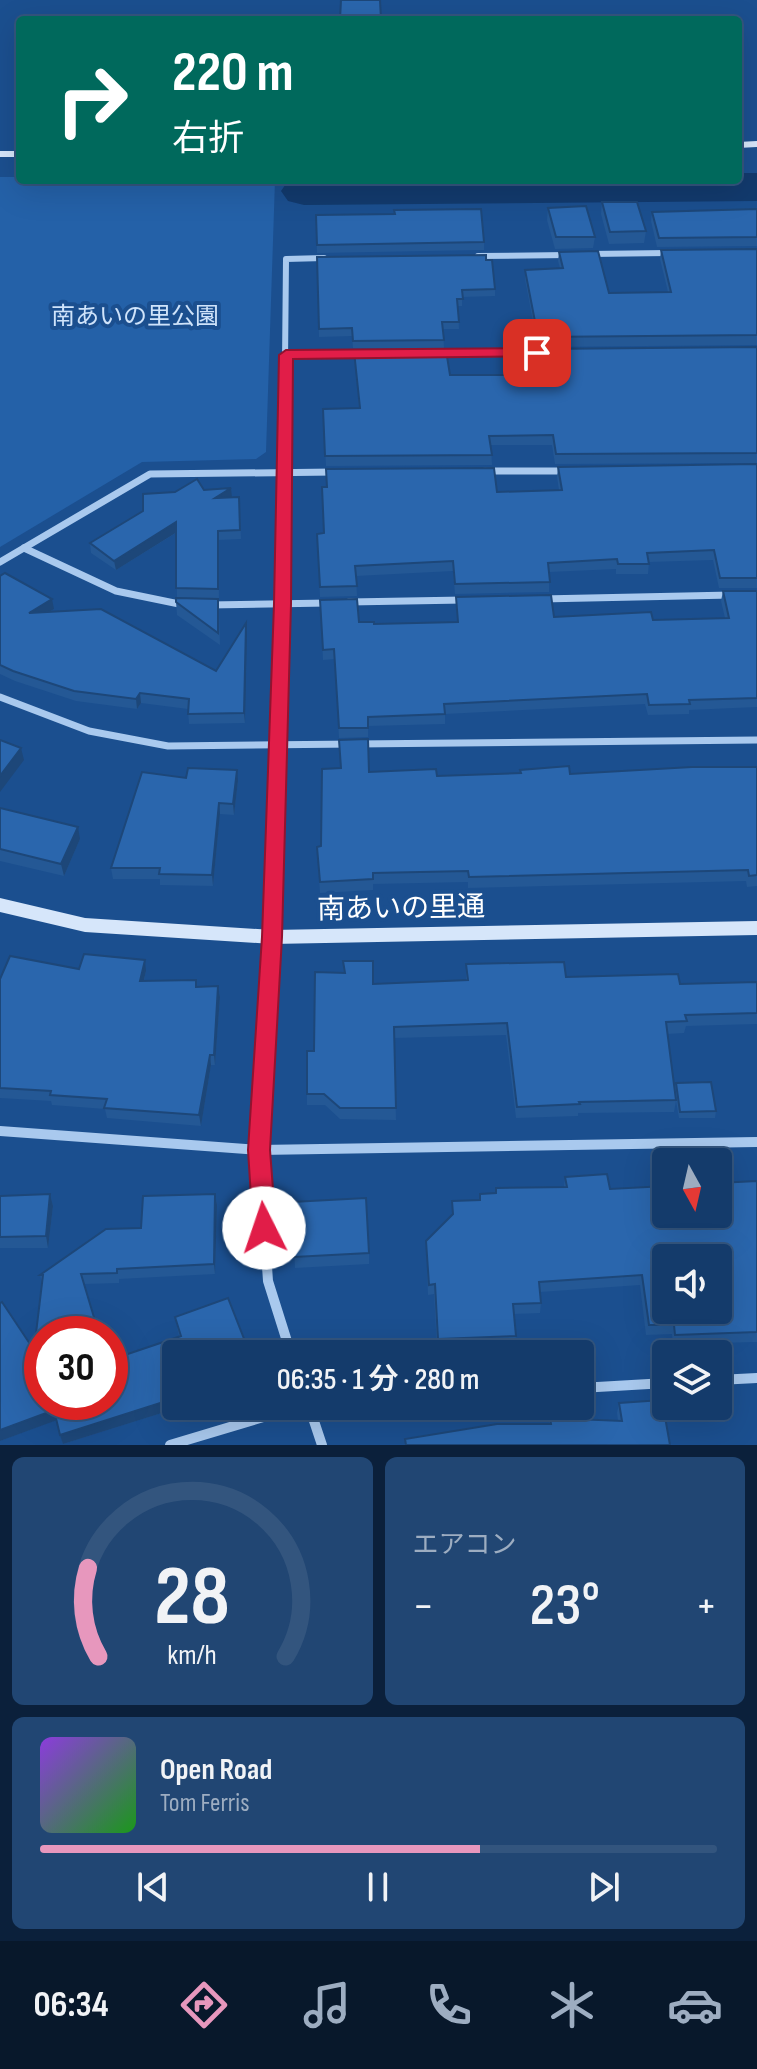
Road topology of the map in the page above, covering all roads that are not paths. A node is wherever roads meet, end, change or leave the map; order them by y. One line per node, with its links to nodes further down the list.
1 (679, 253): 2 (street)
2 (475, 256)
3 (333, 258): 7 (street)
4 (553, 353): 6 (street)
5 (380, 354): 7 (street)
6 (427, 354)
7 (286, 355): 11 (street)
8 (584, 470): 9 (street)
9 (474, 471)
10 (348, 472): 11 (street)
11 (285, 473): 12 (street); 17 (street)
12 (24, 548): 13 (street); 17 (street)
13 (0, 562)
14 (741, 595): 15 (street)
15 (536, 599)
16 (472, 600): 17 (street)
17 (283, 604): 20 (street)
18 (0, 697): 20 (street)
19 (757, 740): 20 (street)
20 (278, 745): 23 (street)
21 (0, 905): 23 (street, 南あいの里通)
22 (757, 928): 23 (street, 南あいの里通)
23 (272, 937): 26 (street)
24 (0, 1131): 26 (street)
25 (757, 1142): 26 (street)
26 (259, 1150): 27 (street)
27 (287, 1340)
28 (757, 1378): 29 (street)
29 (732, 1379)
30 (652, 1384): 31 (street)
31 (594, 1387)
32 (253, 1420): 34 (street)
33 (314, 1420): 35 (street)
34 (170, 1445)
35 (322, 1445)

